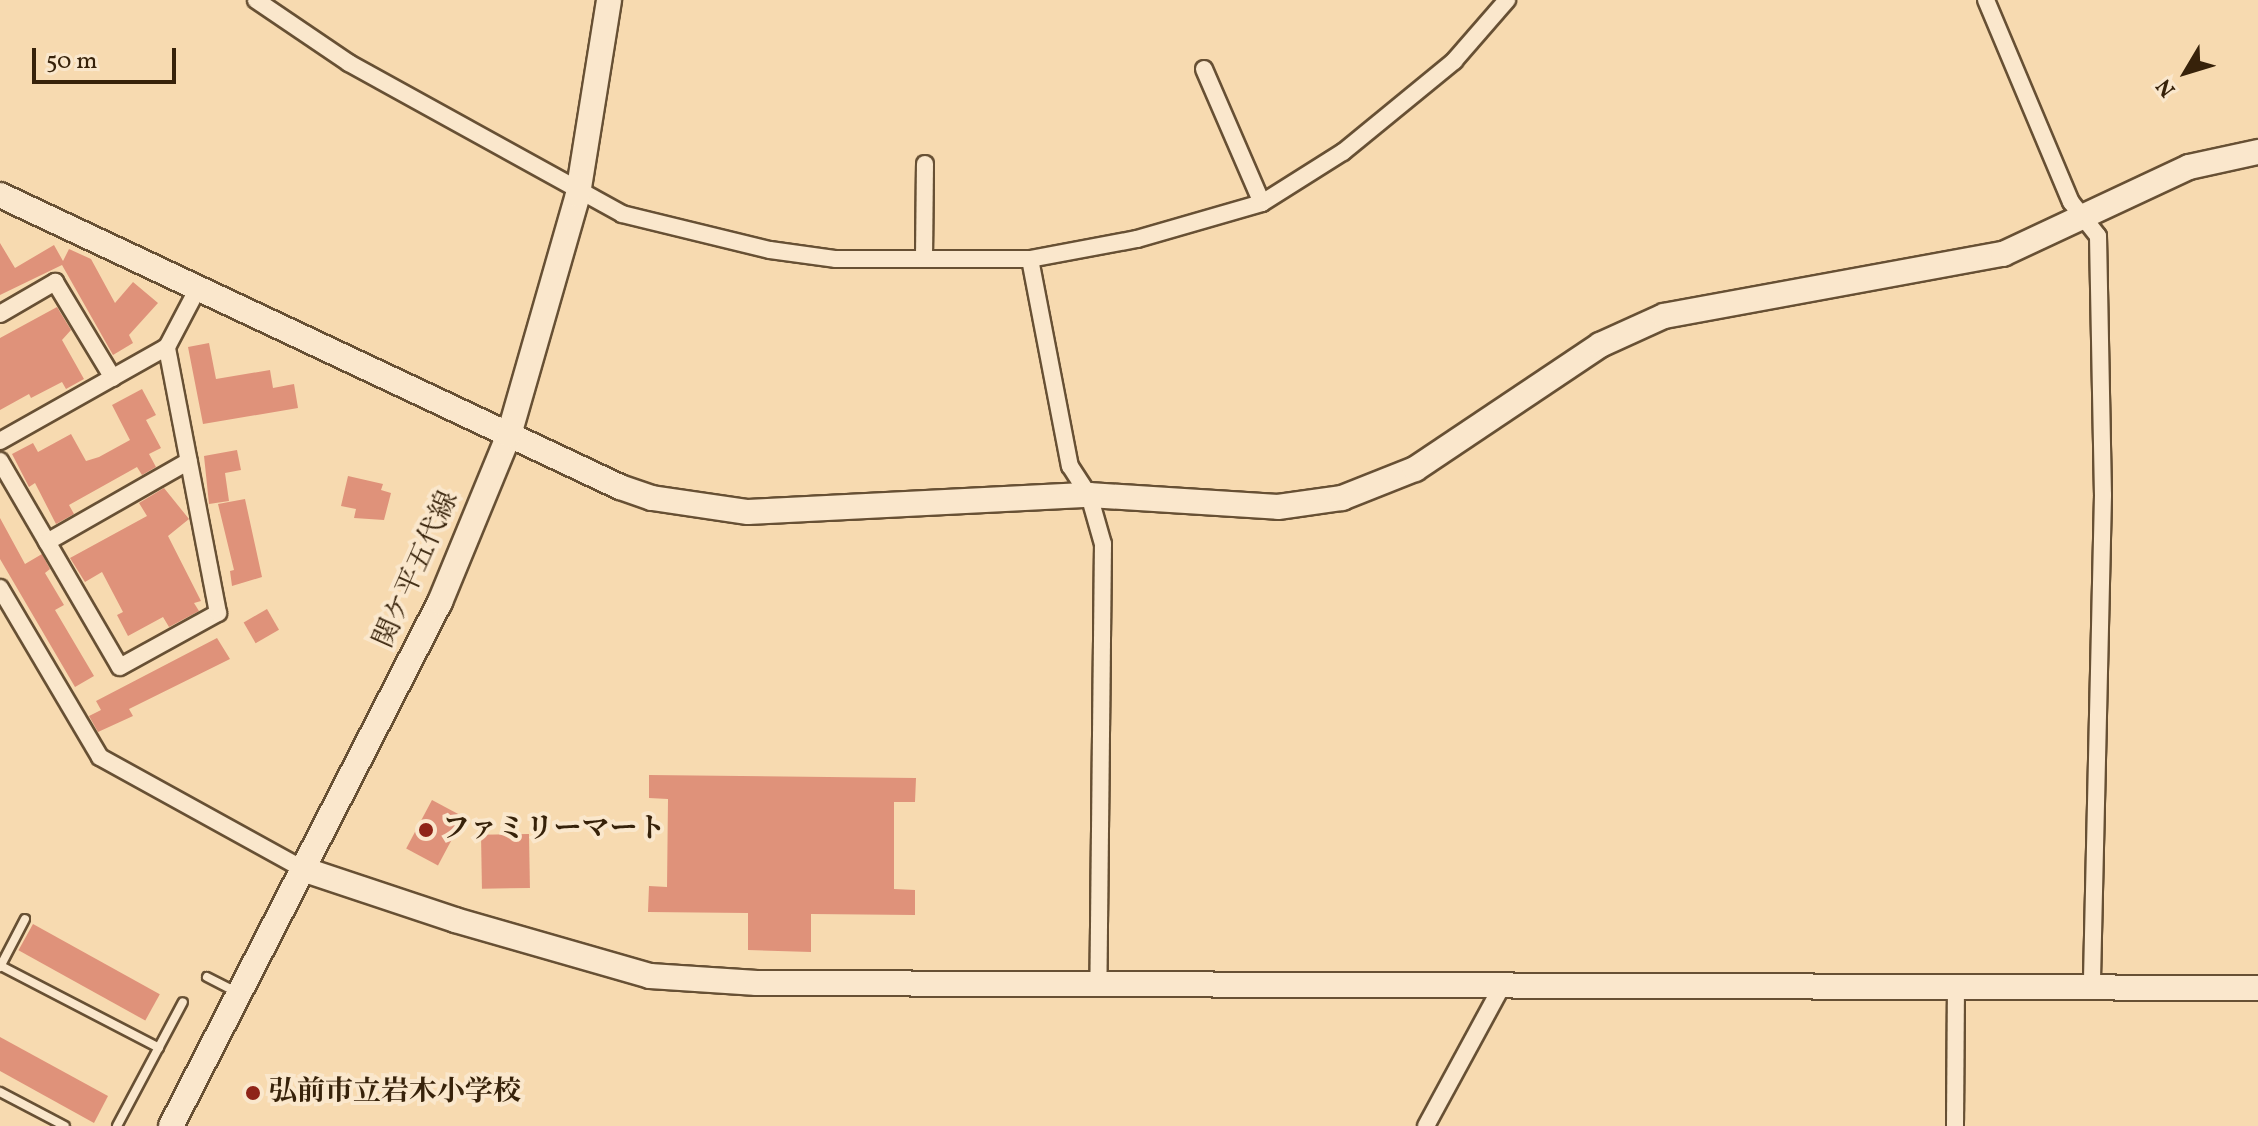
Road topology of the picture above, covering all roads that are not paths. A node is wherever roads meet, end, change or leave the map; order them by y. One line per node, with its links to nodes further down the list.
1 (256, 0): 8 (street)
2 (609, 0): 8 (street, 関ケ平五代線)
3 (1507, 0): 10 (street)
4 (1986, 0): 11 (street)
5 (1204, 69): 10 (street)
6 (2258, 152): 11 (street)
7 (925, 164): 12 (street)
8 (578, 194): 12 (street); 18 (street, 関ケ平五代線)
9 (0, 195): 14 (street)
10 (1262, 203): 13 (street)
11 (2083, 217): 22 (street); 30 (street)
12 (924, 258): 13 (street)
13 (1030, 259): 22 (street)
14 (198, 288): 16 (street); 18 (street)
15 (0, 314): 17 (street)
16 (167, 347): 17 (street); 21 (street)
17 (113, 378): 19 (street)
18 (509, 435): 22 (street); 25 (street, 関ケ平五代線)
19 (0, 441)
20 (0, 461): 23 (street)
21 (189, 461): 23 (street); 23 (street)
22 (1089, 495): 31 (street)
23 (47, 542)
24 (0, 588): 25 (street)
25 (305, 870): 31 (street); 34 (street, 関ケ平五代線)
26 (25, 919): 27 (lane)
27 (0, 966): 36 (lane)
28 (207, 977): 34 (lane)
29 (1503, 984): 31 (street); 33 (street); 41 (street)
30 (2092, 986): 32 (street); 33 (street)
31 (1098, 987)
32 (2258, 988)
33 (1956, 989): 42 (street)
34 (240, 993): 40 (street, 関ケ平五代線)
35 (183, 1002): 36 (lane)
36 (159, 1048): 39 (lane)
37 (0, 1092): 38 (lane)
38 (65, 1126)
39 (117, 1126)
40 (171, 1126)
41 (1426, 1126)
42 (1955, 1126)

